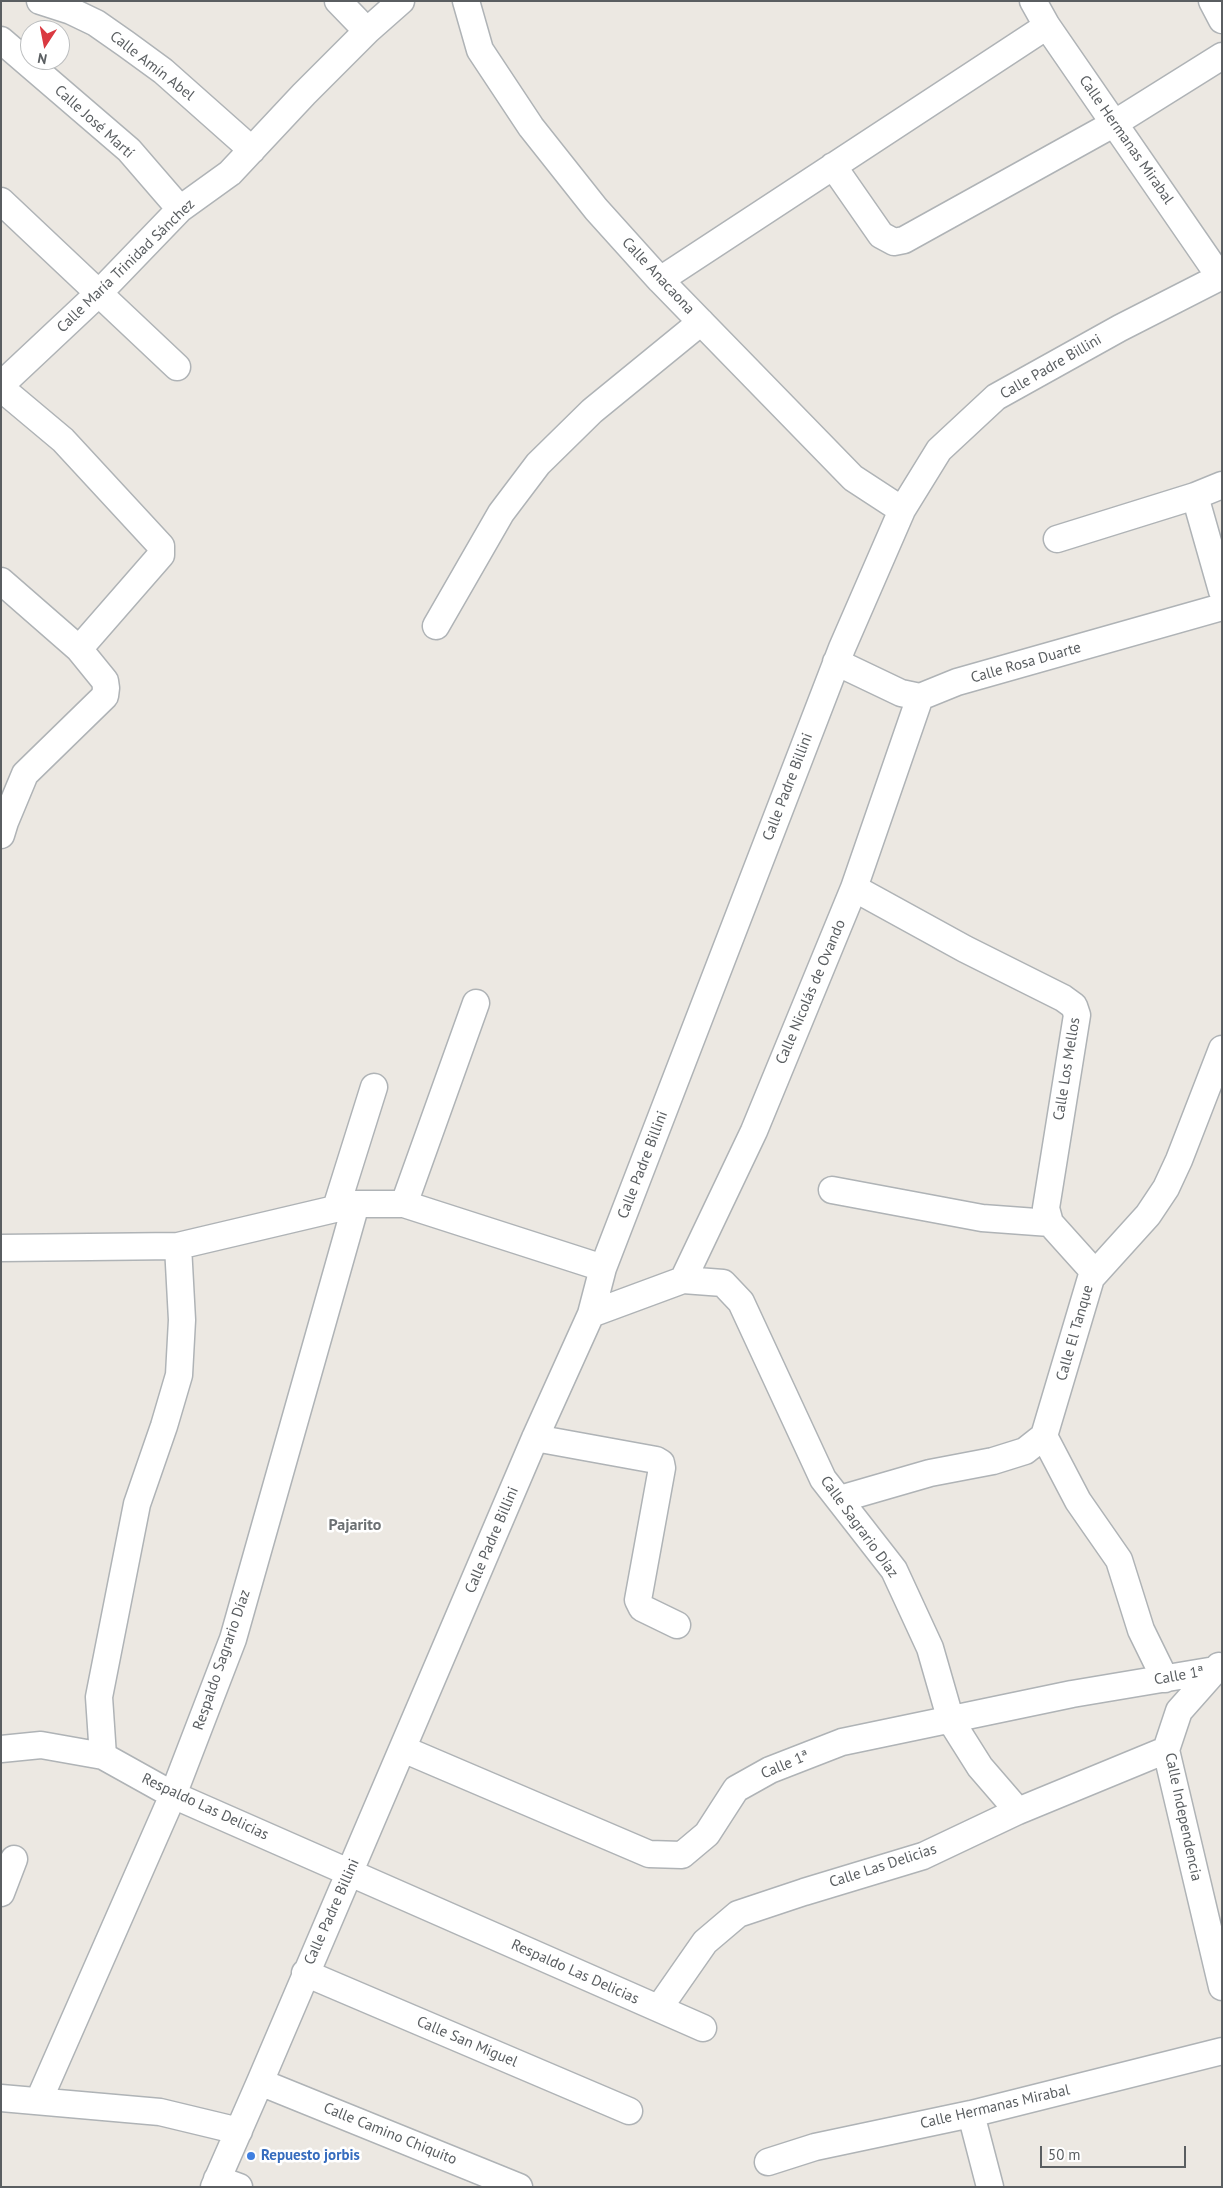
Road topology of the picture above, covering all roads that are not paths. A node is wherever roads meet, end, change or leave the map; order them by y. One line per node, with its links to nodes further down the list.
1 (40, 1): 13 (street, Calle Amín Abel)
2 (338, 1): 9 (street)
3 (400, 1): 9 (street, Calle María Trinidad Sánchez)
4 (466, 1): 18 (street, Calle Anacaona)
5 (1033, 1): 8 (street, Calle Hermanas Mirabal)
6 (1212, 1): 7 (street)
7 (1222, 20)
8 (1046, 26): 12 (street, Calle Hermanas Mirabal); 14 (street)
9 (368, 31): 13 (street, Calle María Trinidad Sánchez)
10 (1, 40): 16 (street, Calle José Martí)
11 (1222, 56): 12 (street)
12 (1115, 124): 14 (street); 17 (street, Calle Hermanas Mirabal)
13 (252, 150): 16 (street, Calle María Trinidad Sánchez)
14 (833, 166): 18 (street)
15 (1, 201): 19 (street)
16 (180, 209): 19 (street, Calle María Trinidad Sánchez)
17 (1221, 276): 25 (street, Calle Padre Billini)
18 (660, 280): 20 (street, Calle Anacaona)
19 (99, 293): 21 (street); 22 (street, Calle María Trinidad Sánchez)
20 (701, 322): 25 (street, Calle Anacaona); 30 (street)
21 (177, 368)
22 (1, 386): 31 (street)
23 (1222, 485): 24 (street)
24 (1195, 496): 26 (street); 28 (street)
25 (902, 510): 32 (street, Calle Padre Billini)
26 (1057, 539)
27 (1, 581): 31 (street)
28 (1222, 591)
29 (1222, 607): 33 (street, Calle Rosa Duarte)
30 (436, 626)
31 (79, 649): 34 (street)
32 (836, 662): 33 (street); 45 (street, Calle Padre Billini)
33 (920, 697): 35 (street, Calle Nicolás de Ovando)
34 (1, 835)
35 (854, 888): 42 (street, Calle Los Mellos); 47 (street, Calle Nicolás de Ovando)
36 (476, 1003): 40 (street)
37 (1222, 1050): 46 (street, Calle El Tanque)
38 (374, 1086): 41 (street, Respaldo Sagrario Díaz)
39 (832, 1190): 42 (street)
40 (404, 1204): 41 (street); 45 (street)
41 (346, 1206): 43 (street); 60 (street, Respaldo Sagrario Díaz)
42 (1050, 1223): 46 (street)
43 (178, 1246): 44 (street); 59 (street)
44 (1, 1248)
45 (603, 1268): 48 (street, Calle Padre Billini)
46 (1095, 1274): 49 (street, Calle El Tanque)
47 (683, 1280): 48 (street, Calle Sagrario Díaz); 51 (street, Calle Sagrario Díaz)
48 (591, 1314): 50 (street, Calle Padre Billini)
49 (1044, 1436): 51 (street); 54 (street)
50 (535, 1438): 52 (street); 57 (street, Calle Padre Billini)
51 (840, 1499): 55 (street, Calle Sagrario Díaz)
52 (677, 1625)
53 (1218, 1667): 54 (street, Calle 1ª); 58 (street, Calle Independencia)
54 (1165, 1679): 55 (street, Calle 1ª)
55 (951, 1721): 57 (street, Calle 1ª); 61 (street, Calle Sagrario Díaz)
56 (1, 1749): 59 (street, Respaldo Las Delicias)
57 (403, 1749): 63 (street, Calle Padre Billini)
58 (1166, 1750): 61 (street, Calle Las Delicias); 66 (street, Calle Independencia)
59 (103, 1756): 60 (street, Respaldo Las Delicias)
60 (173, 1796): 63 (street, Respaldo Las Delicias); 72 (street, Respaldo Sagrario Díaz)
61 (1018, 1811): 67 (street, Calle Las Delicias)
62 (14, 1859): 64 (street)
63 (350, 1873): 65 (street, Calle Padre Billini); 67 (street, Respaldo Las Delicias)
64 (1, 1893)
65 (305, 1972): 70 (street, Calle Padre Billini); 73 (street, Calle San Miguel)
66 (1222, 1987)
67 (659, 2008): 68 (street, Respaldo Las Delicias)
68 (703, 2028)
69 (1222, 2051): 74 (street, Calle Hermanas Mirabal)
70 (260, 2082): 75 (street, Calle Padre Billini); 78 (street, Calle Camino Chiquito)
71 (1, 2098): 72 (street)
72 (39, 2100): 75 (street)
73 (629, 2111)
74 (971, 2114): 76 (street, Calle Hermanas Mirabal); 79 (street)
75 (239, 2131): 77 (street, Calle Padre Billini)
76 (768, 2162)
77 (223, 2184)
78 (519, 2187)
79 (990, 2187)

